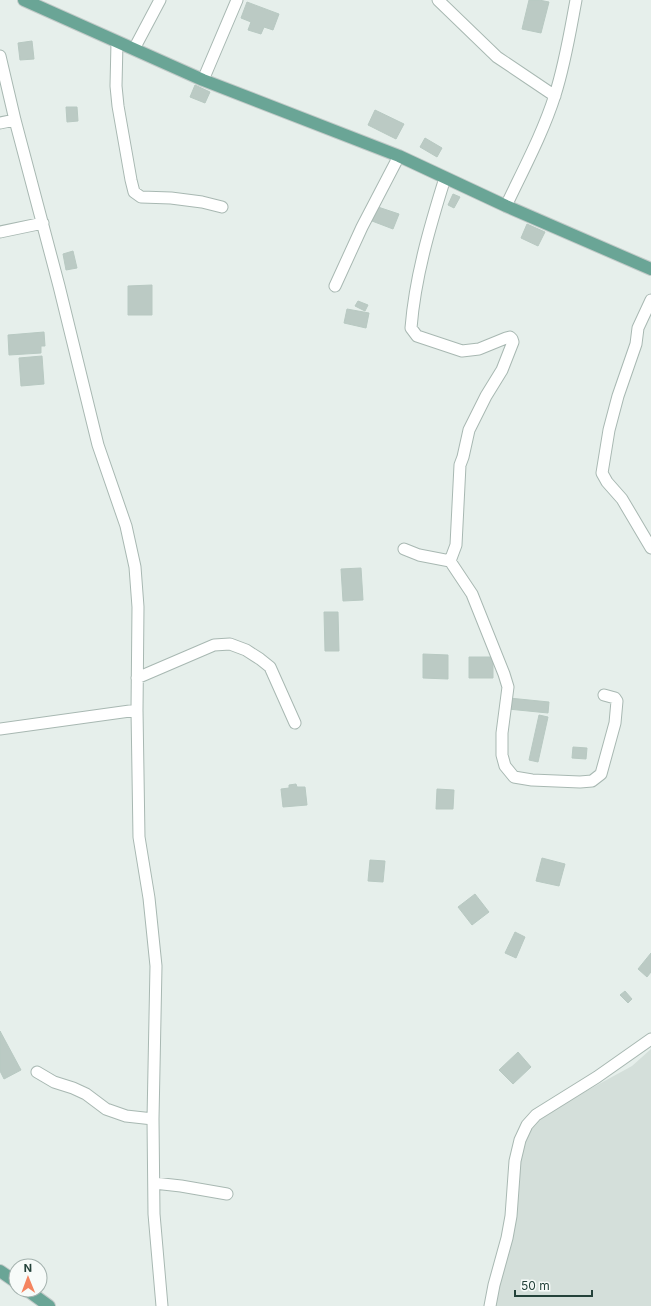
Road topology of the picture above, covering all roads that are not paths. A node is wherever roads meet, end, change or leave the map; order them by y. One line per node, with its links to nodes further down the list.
1 (24, 0): 6 (main road)
2 (160, 0): 7 (street)
3 (236, 0): 9 (street)
4 (438, 0): 10 (street)
5 (576, 0): 10 (street)
6 (117, 42): 7 (main road); 16 (street)
7 (134, 49): 9 (main road)
8 (0, 56): 11 (street)
9 (203, 80): 13 (main road)
10 (555, 96): 15 (street)
11 (15, 120): 12 (street); 17 (street)
12 (0, 123)
13 (399, 156): 14 (main road); 20 (street)
14 (445, 178): 15 (main road); 24 (street)
15 (506, 206): 19 (main road)
16 (222, 207)
17 (43, 224): 18 (street); 25 (street)
18 (0, 232)
19 (651, 269)
20 (335, 286)
21 (651, 300): 22 (street)
22 (651, 548)
23 (404, 549): 24 (street)
24 (450, 561): 26 (street)
25 (138, 678): 27 (street); 28 (street)
26 (604, 696)
27 (137, 710): 29 (street); 32 (street)
28 (296, 723)
29 (0, 729)
30 (651, 1039): 38 (street)
31 (37, 1072): 32 (street)
32 (153, 1119): 33 (street)
33 (154, 1183): 34 (street); 37 (street)
34 (227, 1194)
35 (38, 1298): 36 (main road)
36 (49, 1306)
37 (162, 1306)
38 (490, 1306)

